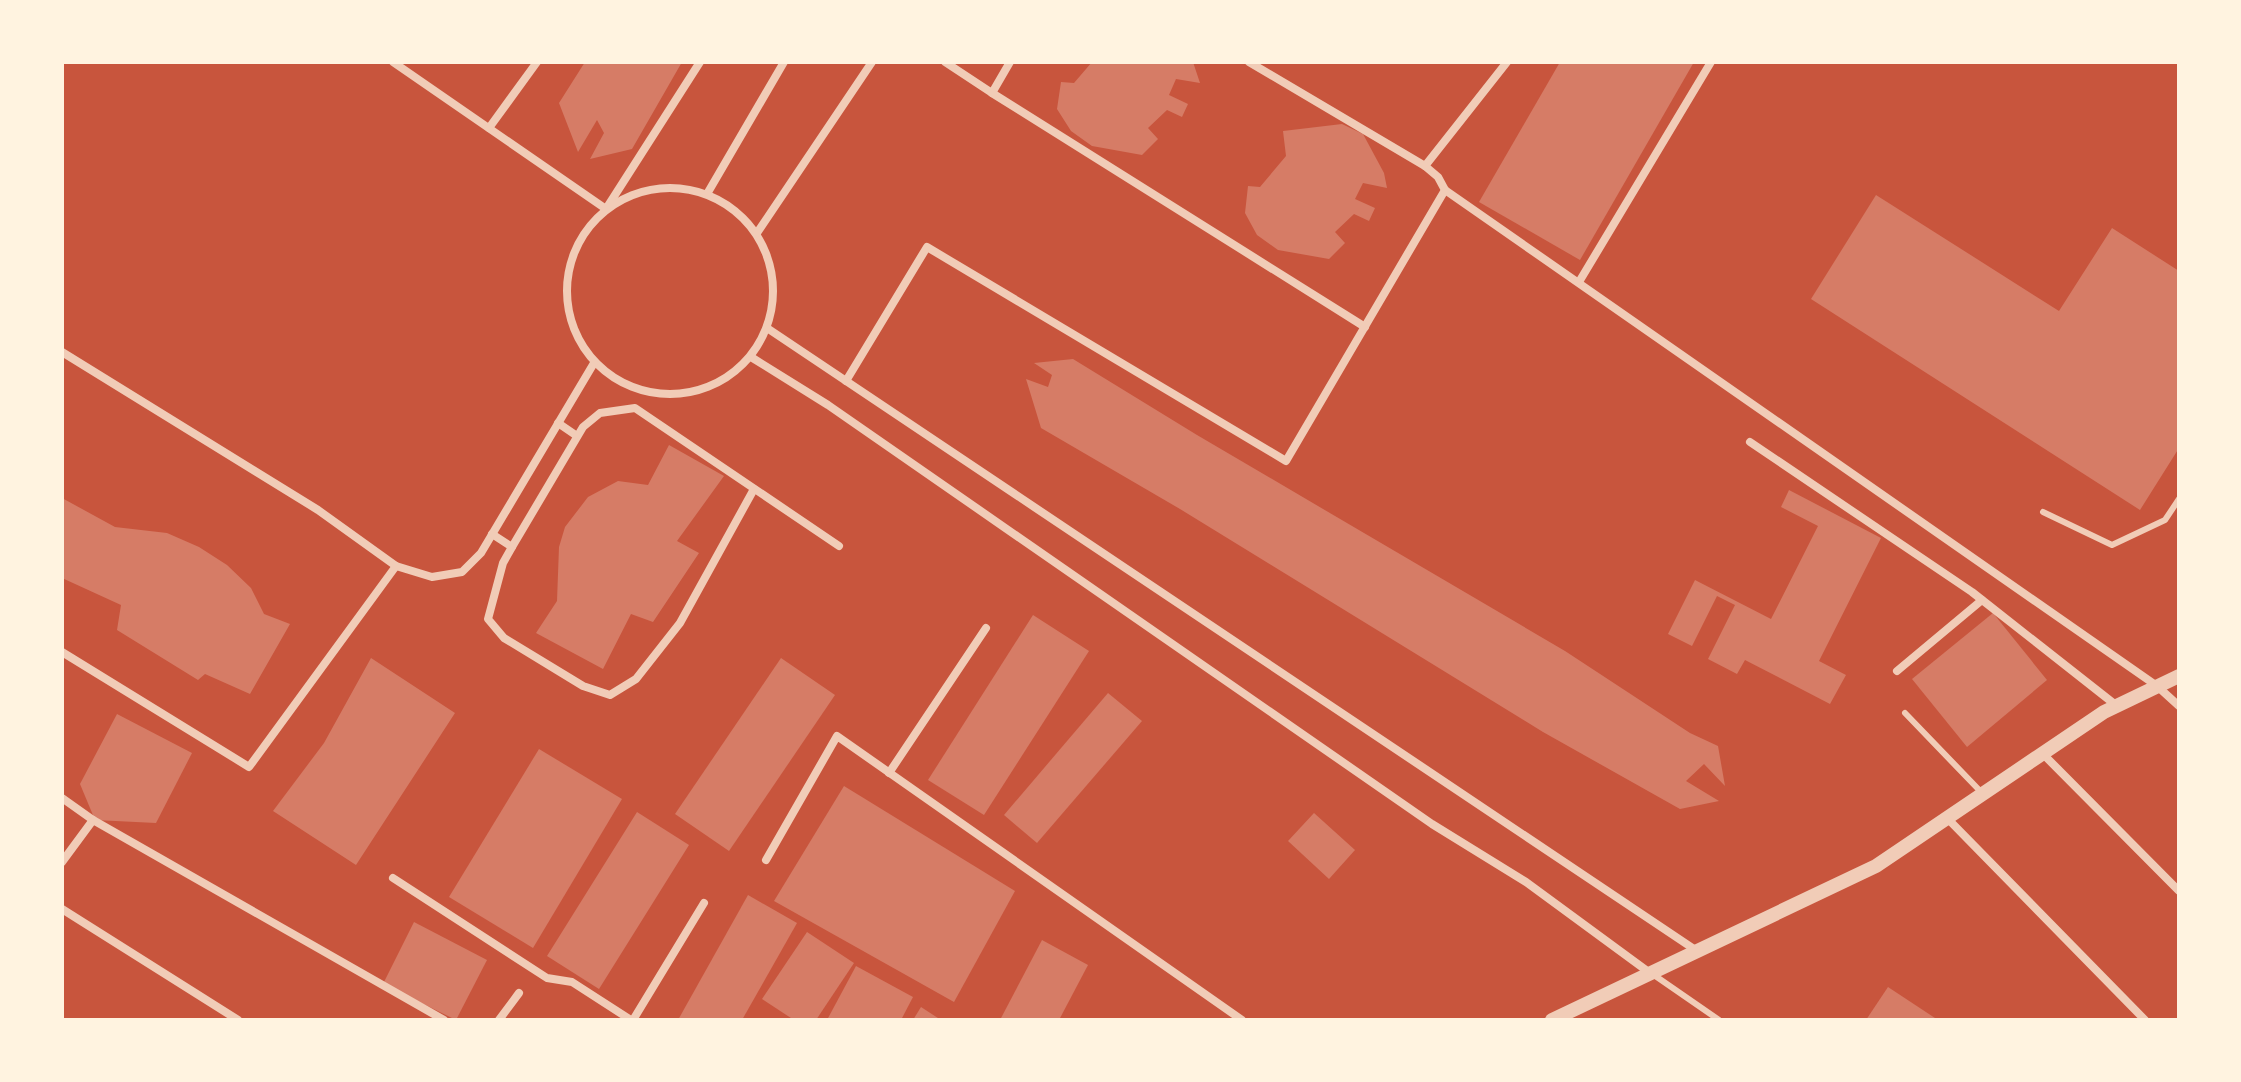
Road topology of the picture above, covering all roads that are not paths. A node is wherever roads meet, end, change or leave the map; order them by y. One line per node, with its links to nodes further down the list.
1 (393, 62): 12 (street)
2 (537, 62): 12 (street)
3 (700, 62): 16 (street)
4 (784, 62): 15 (street)
5 (872, 62): 17 (street)
6 (945, 62): 11 (street)
7 (1010, 62): 11 (street)
8 (1249, 62): 13 (street)
9 (1507, 62): 13 (street)
10 (1711, 62): 18 (street)
11 (992, 93): 19 (street)
12 (489, 128): 16 (street)
13 (1425, 166): 14 (street)
14 (1445, 190): 18 (street); 19 (street)
15 (707, 194): 16 (street); 17 (street)
16 (606, 209): 23 (street)
17 (757, 233): 20 (street)
18 (1579, 282): 40 (street)
19 (1365, 327): 24 (street)
20 (767, 328): 22 (street); 24 (street)
21 (62, 352): 34 (street)
22 (751, 357): 23 (street); 57 (street)
23 (594, 363): 25 (street)
24 (846, 381): 56 (street)
25 (558, 423): 26 (street); 31 (street)
26 (577, 436): 28 (street); 33 (street)
27 (1750, 442): 35 (street)
28 (754, 489): 32 (street); 33 (street)
29 (2179, 499): 30 (lane)
30 (2043, 512)
31 (492, 534): 33 (street); 34 (street)
32 (839, 546)
33 (512, 547)
34 (396, 566): 37 (street)
35 (1982, 600): 38 (street); 41 (street)
36 (986, 628): 45 (street)
37 (62, 652)
38 (1897, 671)
39 (2179, 676): 40 (street)
40 (2157, 686): 41 (street); 42 (street)
41 (2117, 706): 44 (street)
42 (2179, 706)
43 (1905, 713): 46 (lane)
44 (2042, 753): 46 (street); 53 (street)
45 (889, 773): 50 (street); 63 (street)
46 (1983, 794): 48 (street)
47 (62, 798): 49 (street)
48 (1947, 818): 56 (street); 66 (street)
49 (93, 820): 51 (street); 60 (street)
50 (766, 860)
51 (62, 862)
52 (393, 878): 62 (street)
53 (2179, 891)
54 (704, 903): 62 (street)
55 (62, 909): 59 (street)
56 (1697, 951): 57 (street)
57 (1651, 973): 64 (street); 65 (lane)
58 (519, 993): 61 (street)
59 (238, 1020)
60 (444, 1020)
61 (499, 1020)
62 (632, 1020)
63 (1242, 1020)
64 (1552, 1020)
65 (1719, 1020)
66 (2145, 1020)

